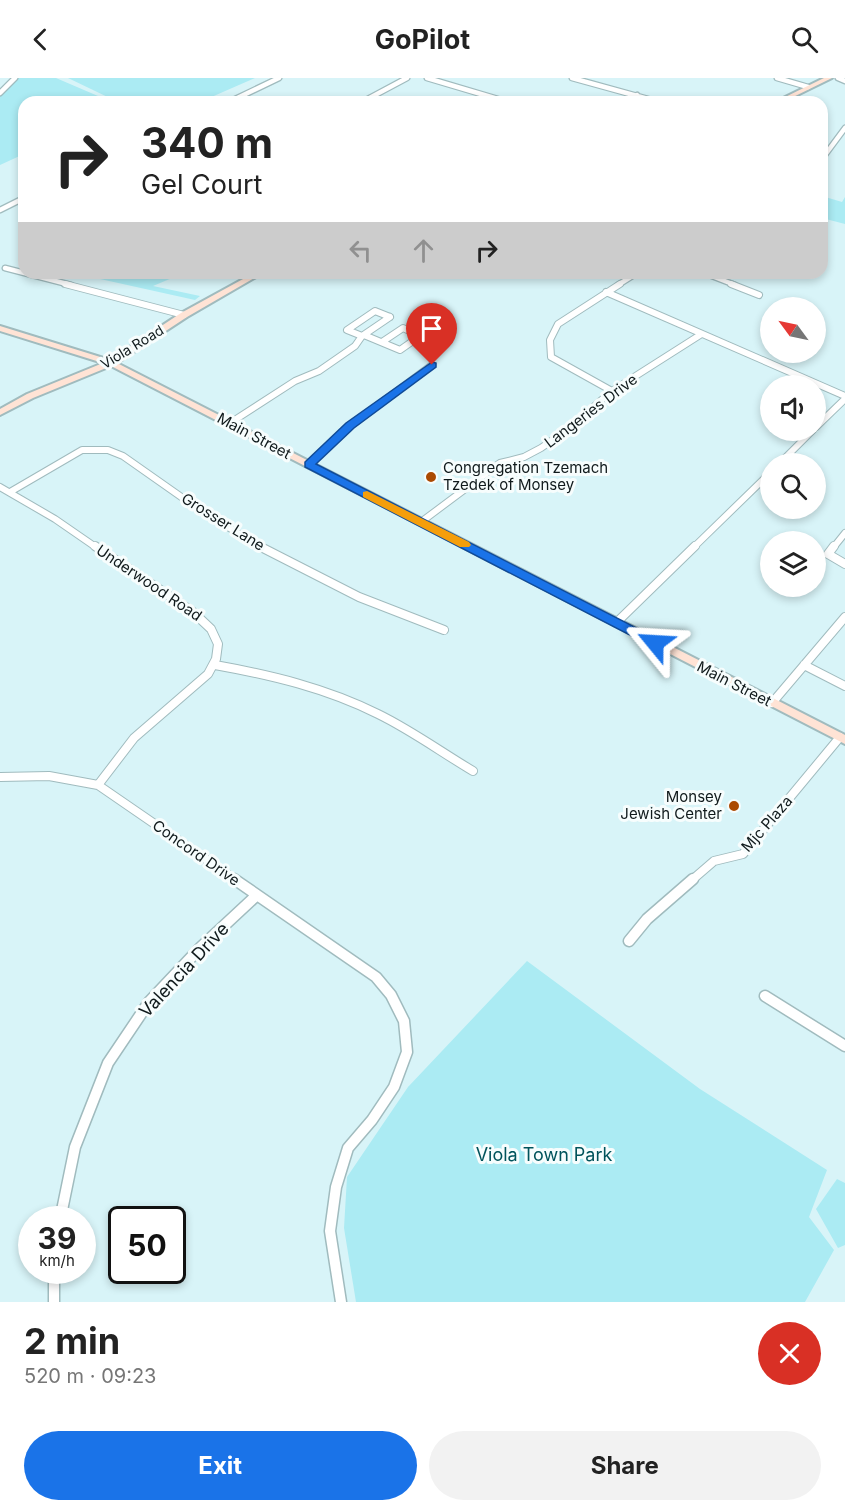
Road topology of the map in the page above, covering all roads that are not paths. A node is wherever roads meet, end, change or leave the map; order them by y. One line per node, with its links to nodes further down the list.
1 (15, 78): 11 (street)
2 (279, 78): 13 (street)
3 (406, 78): 14 (street)
4 (427, 78): 15 (street)
5 (572, 78): 12 (street)
6 (777, 78): 10 (street)
7 (829, 78): 10 (main road)
8 (838, 78): 9 (street)
9 (845, 81)
10 (808, 87): 17 (main road)
11 (0, 93)
12 (638, 95): 16 (street)
13 (242, 96)
14 (373, 96)
15 (487, 96)
16 (641, 96)
17 (790, 96)
18 (845, 128): 19 (street)
19 (828, 149)
20 (18, 201): 21 (street)
21 (0, 210)
22 (5, 268): 23 (street)
23 (18, 271)
24 (47, 279): 30 (street)
25 (248, 279): 30 (main road, Viola Road)
26 (627, 279): 28 (street)
27 (719, 279): 29 (street)
28 (606, 292): 33 (street); 37 (street)
29 (759, 295)
30 (184, 315): 35 (main road, Viola Road)
31 (0, 328): 35 (main road, Main Street)
32 (363, 335): 32 (street); 34 (street); 41 (street)
33 (700, 335): 37 (street, Langeries Drive); 38 (street)
34 (382, 342): 34 (street)
35 (111, 363): 39 (main road, Viola Road); 41 (main road, Main Street)
36 (432, 365): 44 (street)
37 (612, 391): 48 (street, Langeries Drive)
38 (845, 397): 40 (street)
39 (0, 412)
40 (826, 417)
41 (230, 423): 44 (main road, Main Street)
42 (802, 441): 43 (street)
43 (790, 453)
44 (309, 465): 48 (main road, Main Street)
45 (760, 482): 52 (street)
46 (0, 486): 47 (street, Underwood Road)
47 (10, 492): 53 (street, Grosser Lane); 54 (street, Underwood Road)
48 (421, 522): 52 (main road, Main Street)
49 (845, 533): 50 (street)
50 (845, 564)
51 (845, 617): 55 (street)
52 (616, 623): 57 (main road, Main Street)
53 (444, 630)
54 (215, 665): 59 (street); 61 (street)
55 (804, 666): 56 (street); 57 (street)
56 (845, 686)
57 (772, 703): 58 (main road, Main Street)
58 (843, 739): 63 (street, Mjc Plaza)
59 (473, 771)
60 (0, 777): 61 (street, Concord Drive)
61 (98, 785): 62 (street, Concord Drive)
62 (257, 894): 66 (street, Valencia Drive); 69 (street, Concord Drive)
63 (629, 941)
64 (765, 996): 65 (street)
65 (845, 1046)
66 (63, 1206)
67 (54, 1284): 68 (street)
68 (54, 1302)
69 (341, 1302)

